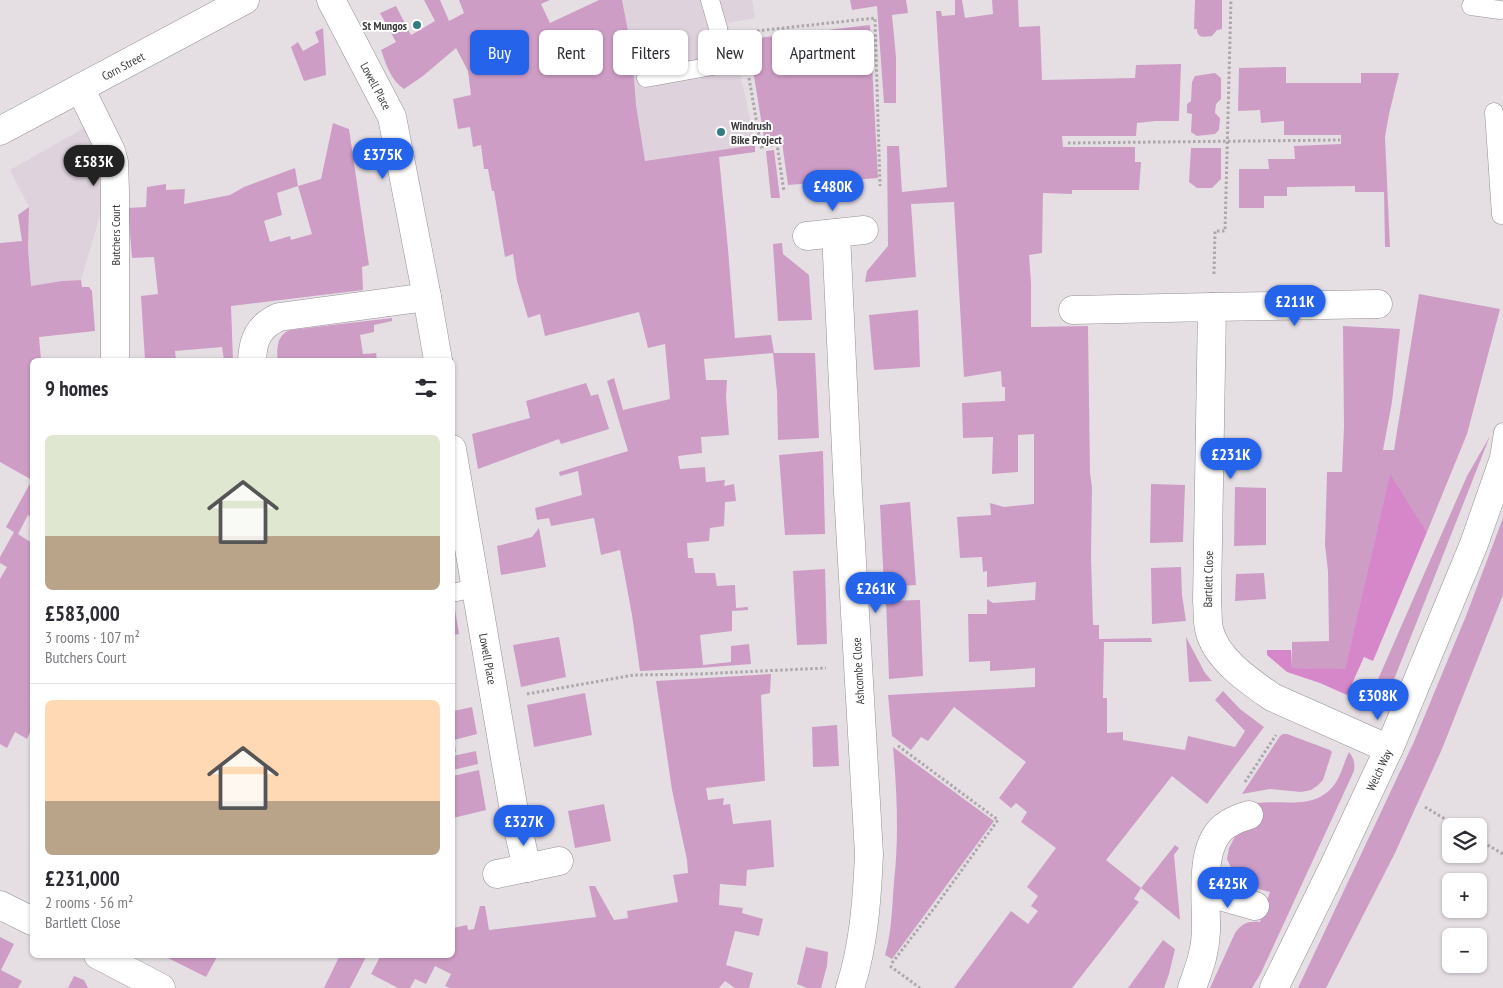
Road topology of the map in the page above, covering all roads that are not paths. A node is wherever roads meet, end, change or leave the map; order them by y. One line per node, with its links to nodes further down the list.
1 (330, 0): 14 (street, Lowell Place)
2 (710, 0): 6 (lane)
3 (239, 2): 7 (street, Corn Street)
4 (1471, 6): 5 (lane)
5 (1500, 10)
6 (646, 78)
7 (80, 88): 9 (street, Corn Street); 18 (street, Butchers Court)
8 (1494, 112): 10 (lane)
9 (0, 131)
10 (1503, 214)
11 (864, 230): 12 (street)
12 (836, 233): 13 (street); 36 (street, Ashcombe Close)
13 (807, 236)
14 (427, 297): 19 (street); 20 (street, Lowell Place)
15 (1378, 304): 16 (street)
16 (1212, 307): 17 (street); 25 (street, Bartlett Close)
17 (1073, 310)
18 (115, 358)
19 (252, 358)
20 (438, 358)
21 (1503, 432): 22 (lane)
22 (1499, 474): 25 (street, Welch Way)
23 (455, 484): 24 (street, Lowell Place)
24 (464, 591): 28 (street, Lowell Place)
25 (1389, 749): 38 (street, Welch Way)
26 (1249, 815): 30 (street)
27 (559, 861): 28 (street)
28 (527, 868): 29 (street)
29 (497, 874)
30 (1206, 892): 32 (street); 37 (street)
31 (0, 905): 33 (street)
32 (1255, 906)
33 (30, 920)
34 (103, 958): 35 (street)
35 (147, 985)
36 (850, 988)
37 (1192, 988)
38 (1274, 988)

